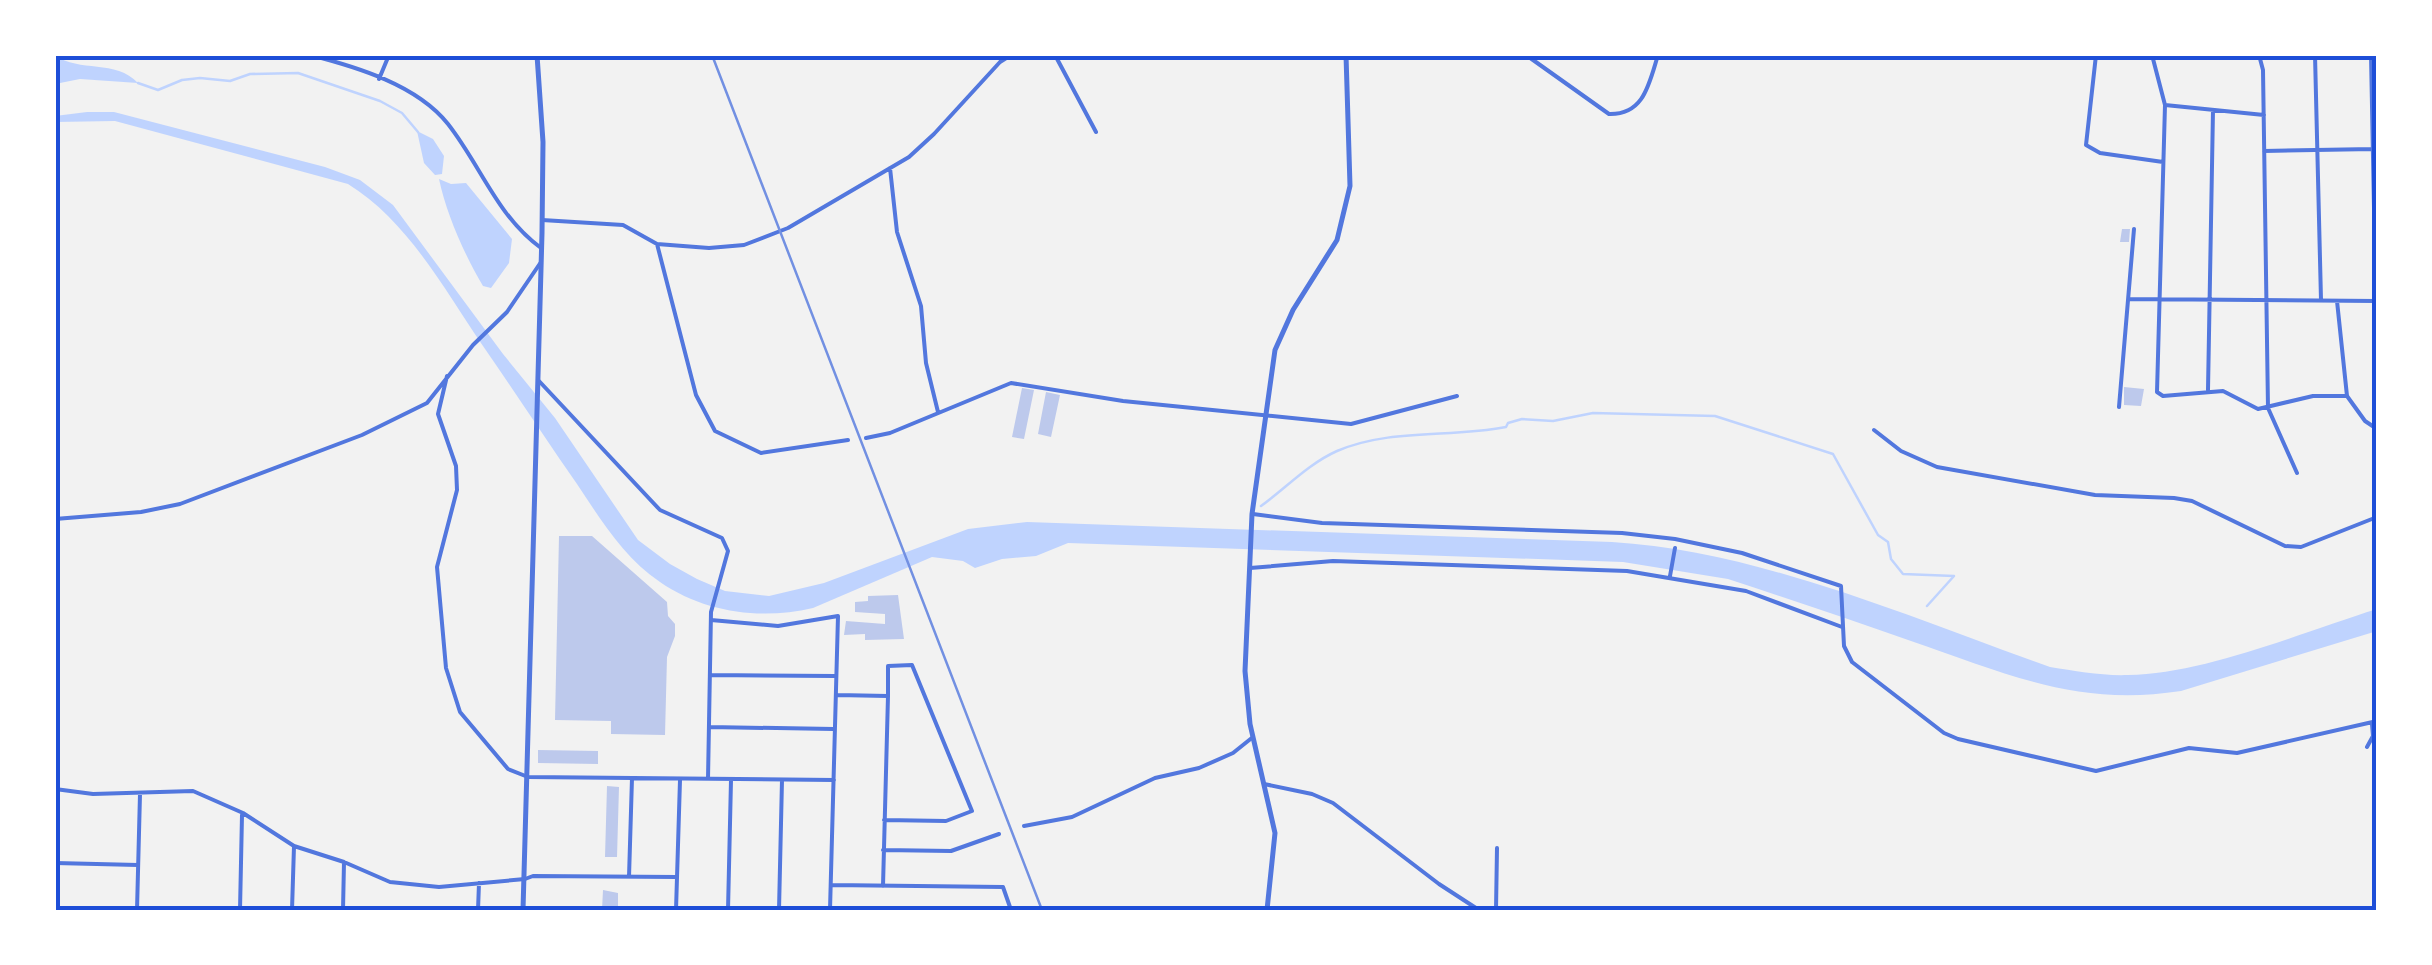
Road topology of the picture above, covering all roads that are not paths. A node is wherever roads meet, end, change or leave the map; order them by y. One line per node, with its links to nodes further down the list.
1 (175, 55): 2 (street)
2 (247, 55)
3 (310, 55): 16 (street)
4 (390, 55): 16 (street)
5 (538, 55): 27 (street)
6 (1011, 55): 25 (street)
7 (1054, 55): 20 (street)
8 (1346, 55): 48 (street)
9 (1526, 55): 10 (street)
10 (1658, 55)
11 (2096, 55): 24 (street)
12 (2152, 55): 17 (street)
13 (2259, 55): 19 (street)
14 (2315, 55): 23 (street)
15 (2371, 55): 21 (street)
16 (379, 80): 30 (street)
17 (2165, 105): 18 (street); 24 (street)
18 (2213, 110): 19 (street); 35 (street)
19 (2264, 115): 22 (street)
20 (1096, 132)
21 (2372, 149): 23 (street); 26 (street)
22 (2264, 150): 23 (street); 32 (street)
23 (2317, 150): 36 (street)
24 (2163, 162): 34 (street)
25 (890, 168): 29 (street); 47 (street)
26 (2376, 212): 37 (street)
27 (542, 220): 29 (street); 30 (street)
28 (2134, 229): 33 (street)
29 (657, 244): 52 (street)
30 (541, 248): 31 (street)
31 (540, 262): 40 (street); 41 (street)
32 (2268, 298): 35 (street); 36 (street); 46 (street)
33 (2129, 299): 34 (street); 45 (street)
34 (2158, 299): 35 (street); 42 (street)
35 (2209, 299): 42 (street)
36 (2321, 300): 38 (street)
37 (2376, 300): 38 (street); 39 (street)
38 (2337, 302): 44 (street)
39 (2377, 361)
40 (447, 376): 56 (street); 73 (street)
41 (539, 381): 60 (street); 73 (street)
42 (2208, 392): 46 (street)
43 (1457, 396): 48 (street)
44 (2347, 396): 46 (street); 49 (street)
45 (2119, 407)
46 (2268, 408): 53 (street)
47 (938, 414): 48 (street); 51 (street)
48 (1266, 418): 54 (street)
49 (2377, 429)
50 (1874, 430): 55 (street)
51 (866, 438)
52 (848, 440)
53 (2297, 472)
54 (1252, 514): 58 (street); 61 (street)
55 (2377, 517)
56 (55, 519)
57 (1675, 548): 59 (street)
58 (1250, 568): 59 (street); 71 (street)
59 (1670, 576): 61 (street)
60 (711, 620): 64 (street); 65 (street)
61 (1842, 627): 68 (street)
62 (920, 664): 63 (street)
63 (912, 665): 67 (street); 84 (street)
64 (710, 674): 65 (street); 69 (street)
65 (836, 676): 66 (street)
66 (836, 694): 67 (street); 70 (street)
67 (888, 696): 84 (street)
68 (2374, 722): 72 (street)
69 (708, 727): 70 (street); 76 (street)
70 (835, 729): 79 (street)
71 (1253, 737): 80 (street); 85 (street)
72 (2367, 747)
73 (528, 777): 74 (street); 95 (street)
74 (632, 778): 75 (street); 93 (street)
75 (680, 778): 76 (street); 94 (street)
76 (708, 779): 77 (street)
77 (732, 779): 78 (street); 106 (street)
78 (782, 780): 79 (street); 107 (street)
79 (834, 780): 97 (street)
80 (1264, 784): 112 (street); 113 (street)
81 (55, 789): 82 (street)
82 (140, 794): 83 (street); 92 (street)
83 (242, 813): 87 (street); 100 (street)
84 (884, 820): 89 (street)
85 (1024, 826)
86 (999, 834): 89 (street)
87 (294, 846): 90 (street); 101 (street)
88 (1498, 848): 114 (street)
89 (883, 850): 98 (street)
90 (344, 862): 96 (street); 102 (street)
91 (55, 863): 92 (street)
92 (138, 865): 99 (street)
93 (630, 877): 94 (street); 95 (street)
94 (677, 877): 105 (street)
95 (525, 880): 96 (street); 104 (street)
96 (479, 883): 103 (street)
97 (831, 885): 98 (street); 108 (street)
98 (883, 886): 109 (street)
99 (137, 910)
100 (240, 910)
101 (292, 910)
102 (342, 910)
103 (478, 910)
104 (523, 910)
105 (676, 910)
106 (728, 910)
107 (779, 910)
108 (830, 910)
109 (1011, 910)
110 (1092, 910): 111 (street)
111 (1154, 910)
112 (1268, 910)
113 (1479, 910)
114 (1496, 910)

